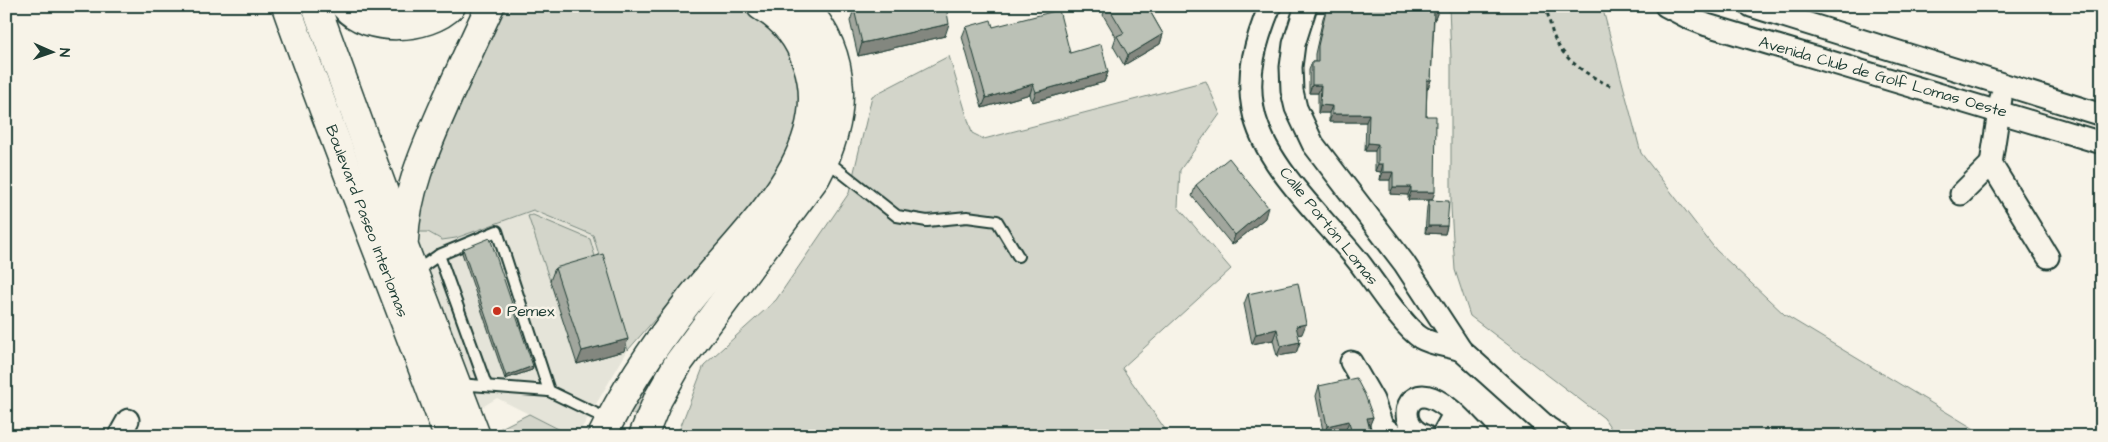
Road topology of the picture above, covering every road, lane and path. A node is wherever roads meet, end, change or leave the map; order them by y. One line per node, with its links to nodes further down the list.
1 (286, 6): 34 (main road, Boulevard Paseo Interlomas)
2 (316, 6): 21 (main road, Boulevard Paseo Interlomas)
3 (345, 6): 4 (main road)
4 (451, 6)
5 (490, 6): 21 (main road)
6 (761, 6): 32 (main road)
7 (804, 6): 18 (main road)
8 (1270, 6): 26 (street, Calle Portón Lomas)
9 (1306, 6): 26 (street, Calle Portón Lomas)
10 (1546, 6): 14 (path)
11 (1666, 6): 15 (street, Avenida Club de Golf Lomas Oeste)
12 (1751, 6): 13 (street, Avenida Club de Golf Lomas Oeste)
13 (2003, 85): 15 (street); 16 (street, Avenida Club de Golf Lomas Oeste)
14 (1613, 87)
15 (1999, 111): 17 (street, Avenida Club de Golf Lomas Oeste); 19 (street)
16 (2102, 115)
17 (2102, 143)
18 (826, 159): 23 (lane); 37 (main road)
19 (1991, 164): 20 (street); 24 (street)
20 (1961, 194)
21 (404, 246): 25 (main road, Boulevard Paseo Interlomas)
22 (439, 255): 25 (lane); 29 (lane); 30 (lane)
23 (1018, 256)
24 (2048, 257)
25 (414, 272): 28 (main road, Boulevard Paseo Interlomas)
26 (1461, 350): 33 (street, Calle Portón Lomas)
27 (1352, 362): 38 (street)
28 (458, 384): 29 (lane); 35 (main road, Boulevard Paseo Interlomas)
29 (486, 385): 30 (lane)
30 (549, 391): 32 (lane)
31 (1454, 414): 39 (street); 40 (street); 41 (street)
32 (606, 428): 36 (main road)
33 (1549, 433)
34 (448, 436)
35 (476, 436)
36 (639, 436)
37 (643, 436)
38 (1395, 436)
39 (1424, 436)
40 (1442, 436)
41 (1477, 436)

